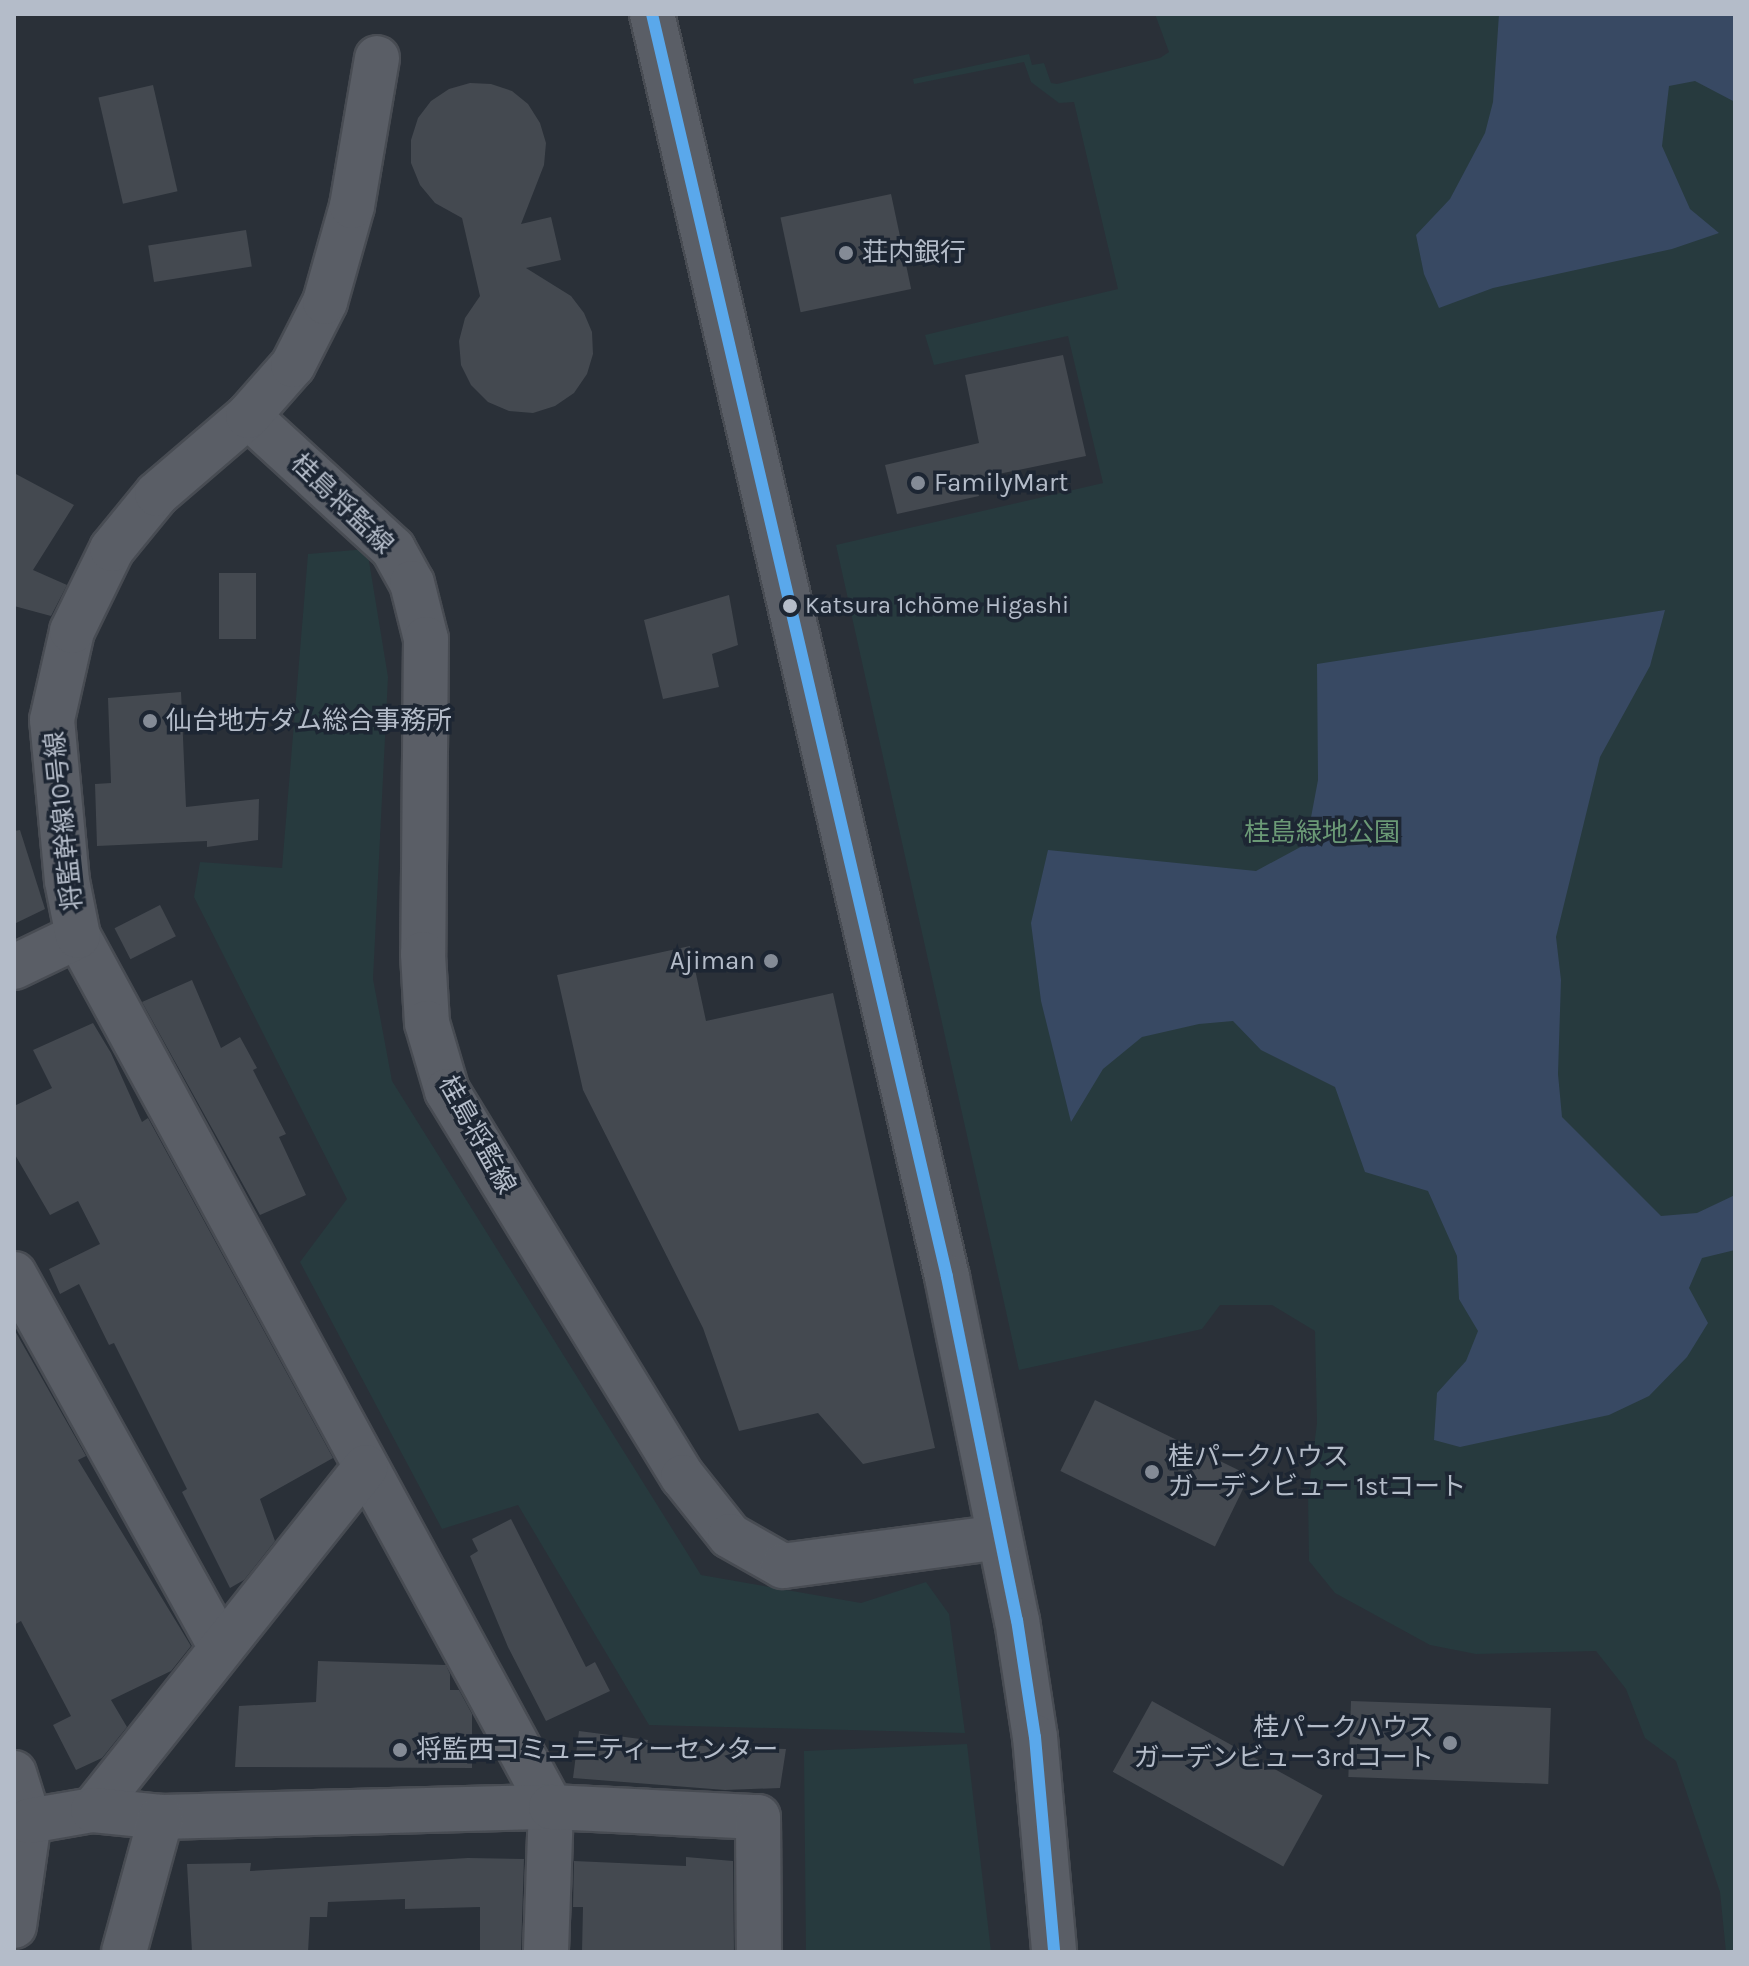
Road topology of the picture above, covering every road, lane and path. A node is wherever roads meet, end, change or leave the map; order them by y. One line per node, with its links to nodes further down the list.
1 (652, 14): 8 (street)
2 (377, 58): 3 (street, 将監幹線10号線)
3 (248, 416): 4 (street, 将監幹線10号線); 8 (street, 桂島将監線)
4 (78, 936): 5 (street, 将監幹線10号線); 7 (street)
5 (14, 967)
6 (14, 1274): 9 (street)
7 (366, 1467): 9 (street); 11 (street)
8 (999, 1537): 19 (street)
9 (220, 1646): 12 (street)
10 (14, 1773): 14 (street)
11 (551, 1807): 13 (street); 17 (street); 18 (street)
12 (93, 1810): 13 (street); 14 (street)
13 (161, 1817): 16 (street)
14 (29, 1821): 15 (street)
15 (14, 1926)
16 (124, 1952)
17 (546, 1952)
18 (759, 1952)
19 (1054, 1952)

